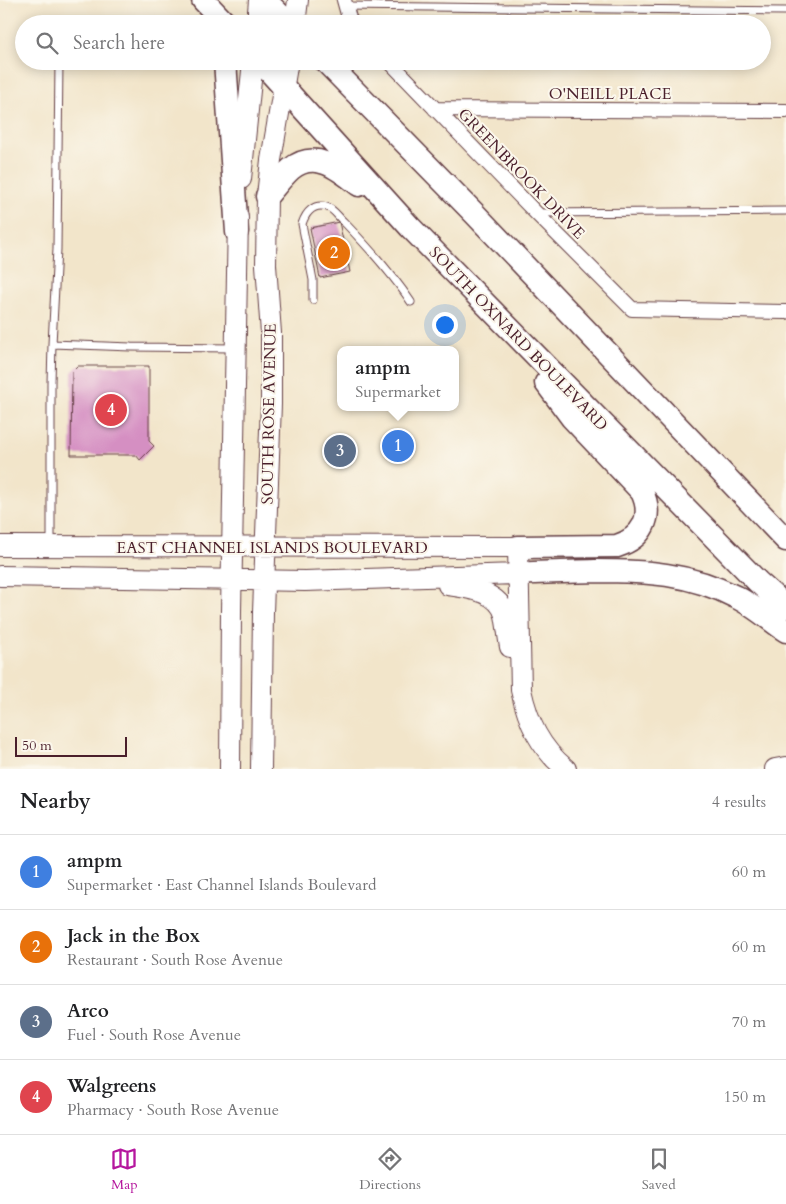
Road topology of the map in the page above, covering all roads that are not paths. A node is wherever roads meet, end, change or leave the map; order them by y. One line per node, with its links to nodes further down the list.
1 (191, 0): 8 (main road)
2 (203, 0): 9 (main road)
3 (259, 0): 10 (main road)
4 (265, 0): 11 (main road)
5 (298, 0): 12 (main road)
6 (344, 3): 7 (lane); 13 (street)
7 (786, 11)
8 (200, 15)
9 (217, 15)
10 (258, 15)
11 (280, 15)
12 (296, 15)
13 (349, 15)
14 (59, 70): 33 (lane)
15 (226, 70): 28 (main road)
16 (252, 70): 28 (main road, SOUTH ROSE AVENUE)
17 (268, 70): 21 (main road, SOUTH OXNARD BOULEVARD)
18 (287, 70): 21 (main road, SOUTH ROSE AVENUE)
19 (334, 70): 35 (main road)
20 (398, 70): 22 (street, GREENBROOK DRIVE)
21 (284, 87): 24 (main road, SOUTH ROSE AVENUE); 27 (main road, SOUTH OXNARD BOULEVARD)
22 (435, 109): 23 (street, O'NEILL PLACE); 26 (street, GREENBROOK DRIVE)
23 (786, 111)
24 (268, 196): 27 (main road); 41 (main road, SOUTH ROSE AVENUE)
25 (786, 212): 26 (lane)
26 (536, 213): 32 (street, GREENBROOK DRIVE)
27 (410, 227): 31 (main road, SOUTH OXNARD BOULEVARD)
28 (237, 232): 34 (main road, SOUTH ROSE AVENUE)
29 (313, 300): 30 (lane)
30 (411, 302)
31 (490, 308): 42 (main road); 48 (main road, SOUTH OXNARD BOULEVARD)
32 (786, 312)
33 (52, 344): 34 (lane); 40 (lane)
34 (235, 348): 39 (main road, SOUTH ROSE AVENUE)
35 (688, 437): 36 (main road); 37 (main road)
36 (786, 518)
37 (786, 540)
38 (0, 546): 40 (main road, EAST CHANNEL ISLANDS BOULEVARD)
39 (232, 546): 40 (main road, EAST CHANNEL ISLANDS BOULEVARD); 41 (main road, EAST CHANNEL ISLANDS BOULEVARD); 47 (main road, SOUTH ROSE AVENUE)
40 (51, 547)
41 (266, 547): 42 (main road, EAST CHANNEL ISLANDS BOULEVARD); 46 (main road, SOUTH ROSE AVENUE)
42 (518, 547): 43 (main road)
43 (519, 574): 45 (main road, EAST CHANNEL ISLANDS BOULEVARD); 49 (main road); 50 (main road)
44 (0, 576): 47 (main road, EAST CHANNEL ISLANDS BOULEVARD)
45 (379, 578): 46 (main road, EAST CHANNEL ISLANDS BOULEVARD); 50 (main road)
46 (264, 580): 47 (main road, EAST CHANNEL ISLANDS BOULEVARD); 53 (main road, SOUTH ROSE AVENUE)
47 (232, 581): 52 (main road, SOUTH ROSE AVENUE)
48 (786, 607)
49 (786, 631)
50 (521, 690): 54 (main road)
51 (786, 767): 55 (main road)
52 (230, 769)
53 (261, 769)
54 (566, 769)
55 (775, 769)

